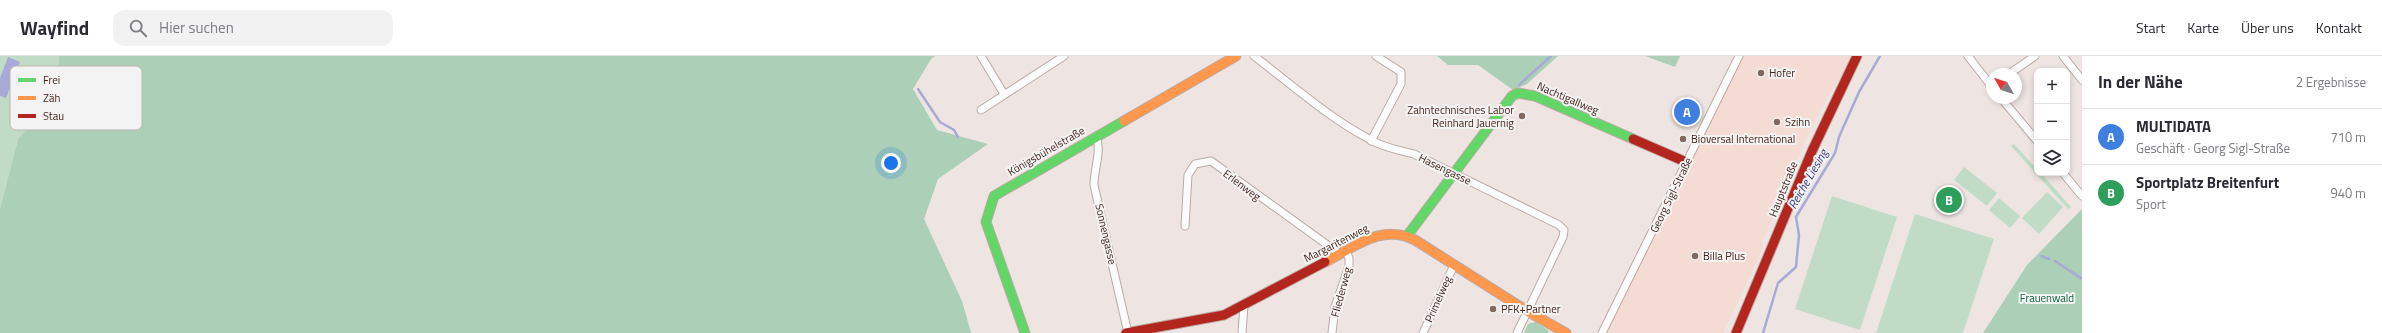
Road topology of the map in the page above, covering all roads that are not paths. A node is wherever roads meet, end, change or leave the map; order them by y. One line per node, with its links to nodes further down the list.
1 (981, 56): 14 (street)
2 (1064, 56): 14 (street)
3 (1236, 56): 17 (street, Königsbühelstraße)
4 (1254, 56): 19 (street, Hasengasse)
5 (1376, 56): 19 (street)
6 (1739, 56): 20 (street, Georg Sigl-Straße)
7 (1857, 56): 38 (street, Hauptstraße)
8 (1968, 56): 12 (street)
9 (2035, 56): 11 (street)
10 (2063, 56): 13 (street)
11 (2018, 68)
12 (1986, 78)
13 (2082, 80)
14 (1004, 94): 16 (street)
15 (2006, 104): 18 (street)
16 (981, 110)
17 (1096, 136): 30 (street, Königsbühelstraße); 31 (street, Sonnengasse)
18 (2036, 140)
19 (1371, 141): 21 (street, Hasengasse)
20 (1686, 162): 21 (street, Nachtigallweg); 37 (street, Georg Sigl-Straße)
21 (1456, 174): 25 (street, Nachtigallweg); 29 (street, Hasengasse)
22 (2065, 176): 23 (street)
23 (2082, 196)
24 (1185, 226): 26 (street, Erlenweg)
25 (1407, 236): 26 (street, Margaritenweg); 27 (street, Margaritenweg)
26 (1343, 253): 28 (street, Margaritenweg); 33 (street, Fliederweg)
27 (1454, 265): 29 (street, Margaritenweg); 34 (street, Primelweg)
28 (1244, 305): 31 (street, Margaritenweg); 32 (street)
29 (1527, 311): 35 (street); 36 (street, Margaritenweg)
30 (1026, 333)
31 (1128, 333)
32 (1242, 333)
33 (1332, 333)
34 (1423, 333)
35 (1517, 333)
36 (1566, 333)
37 (1602, 333)
38 (1736, 333)

